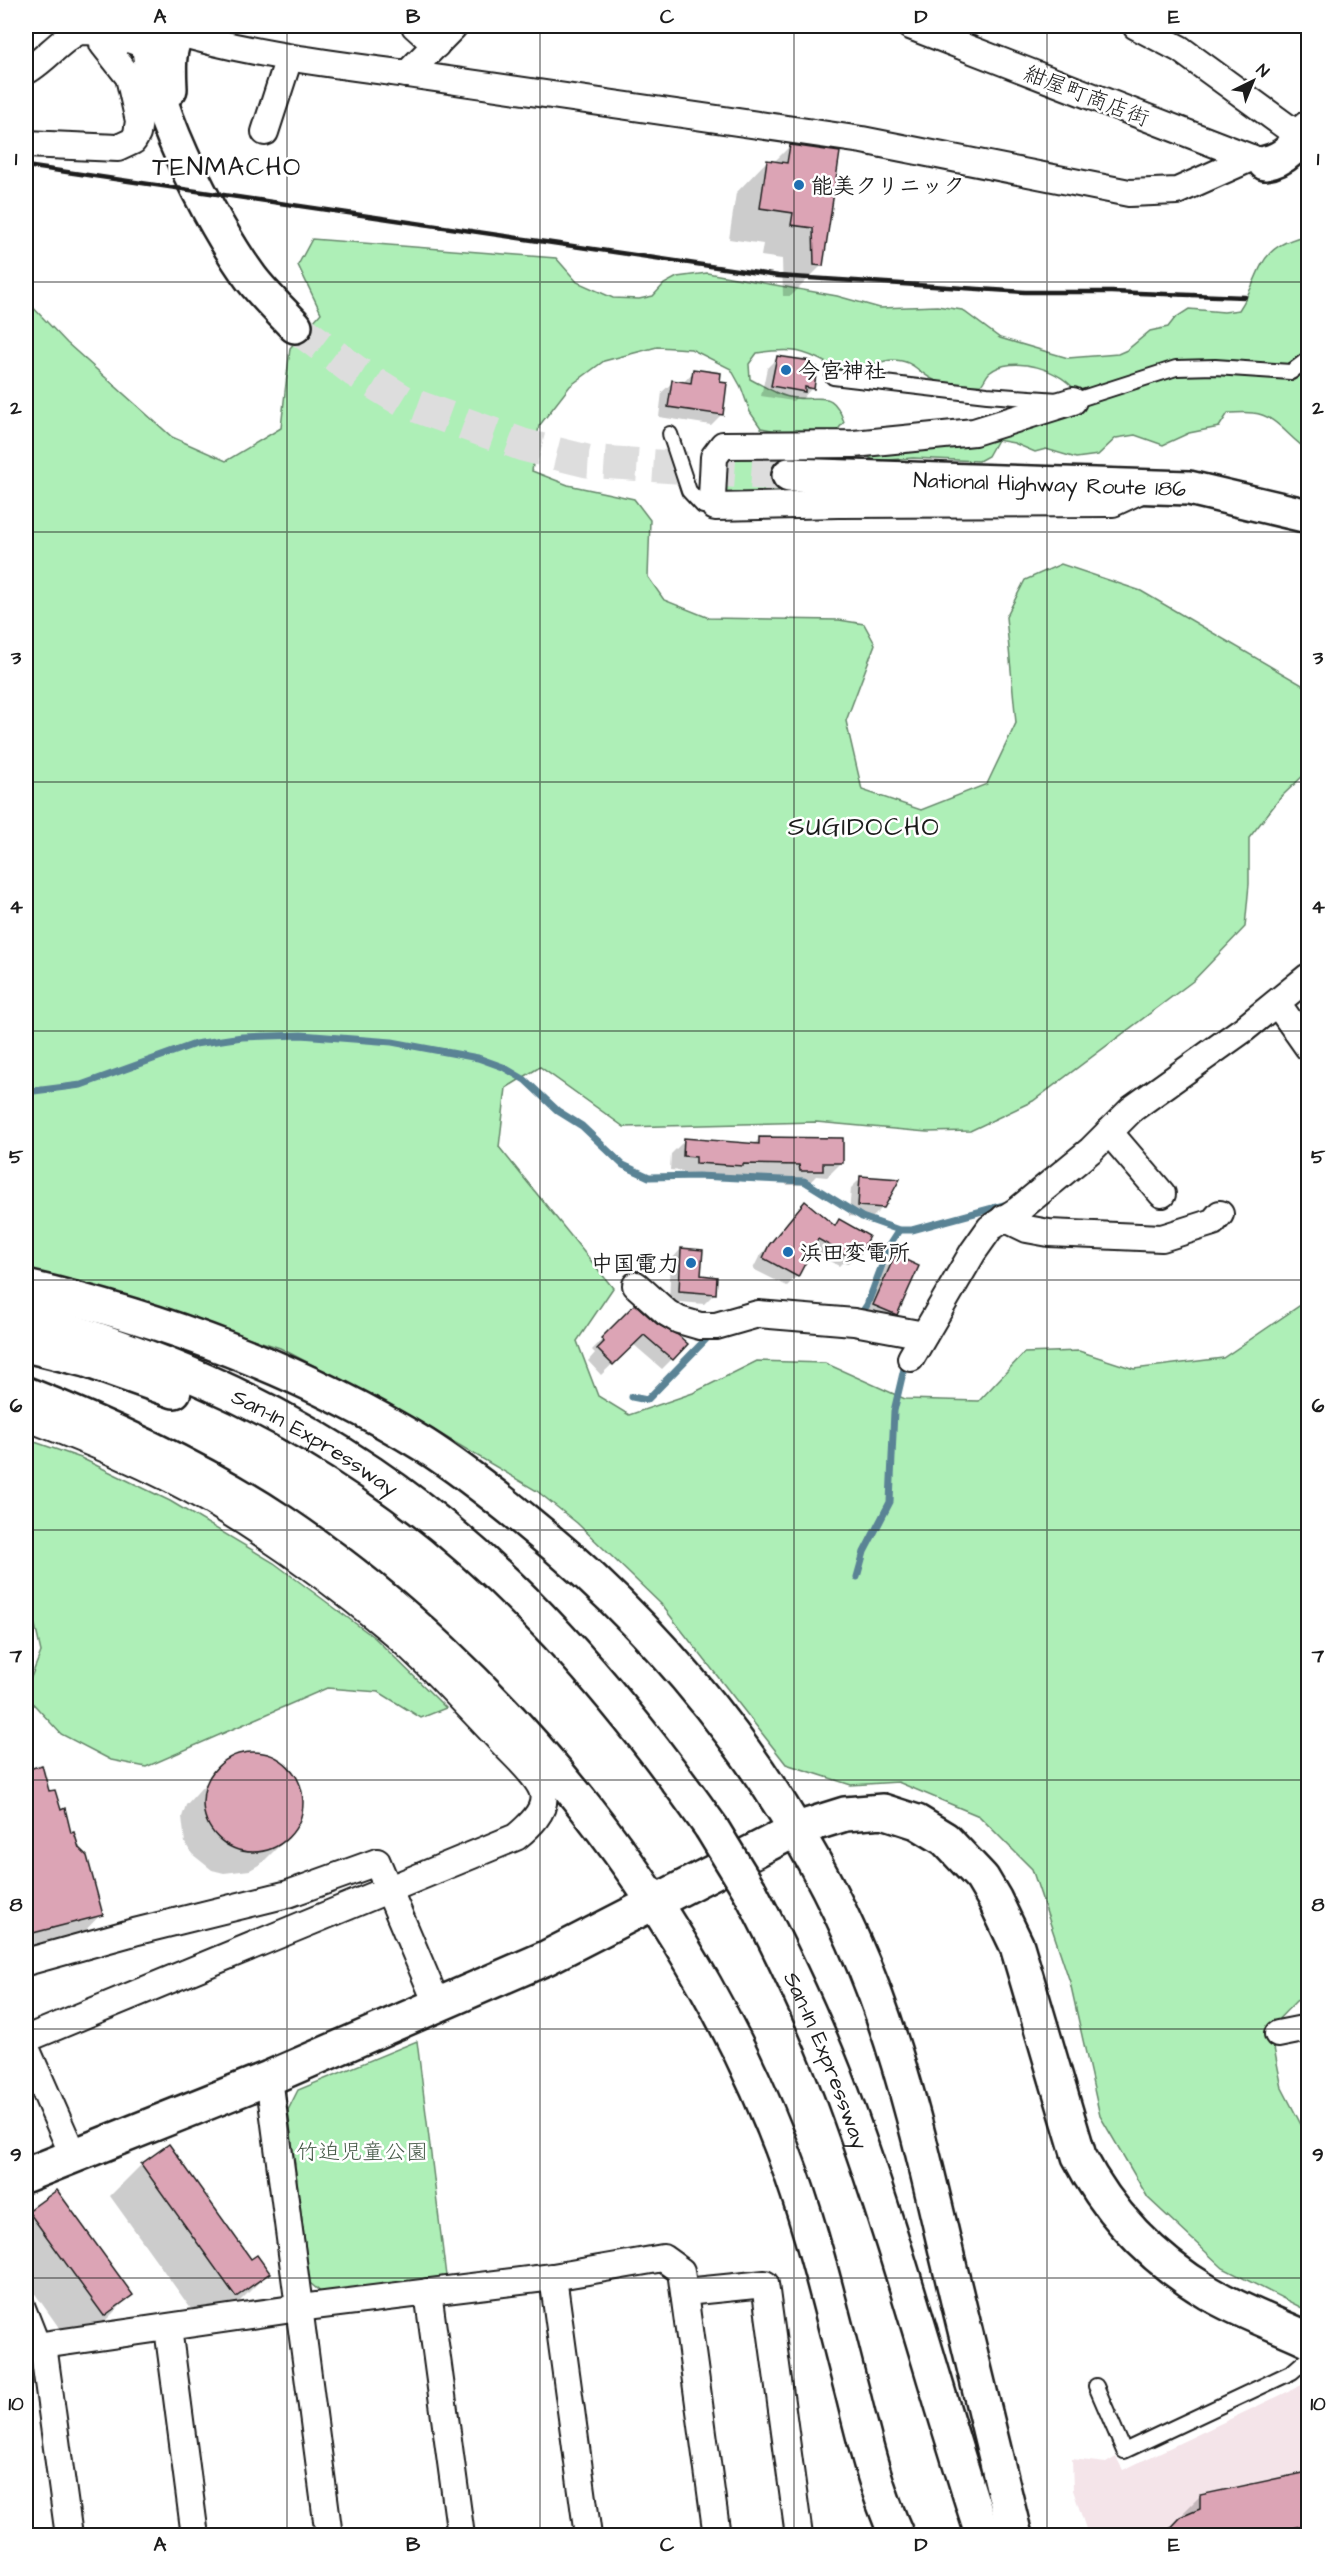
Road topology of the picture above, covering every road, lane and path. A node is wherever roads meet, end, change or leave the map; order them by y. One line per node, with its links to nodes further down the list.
1 (415, 26): 6 (street)
2 (454, 26): 6 (street)
3 (910, 26): 12 (street, 紺屋町商店街)
4 (1136, 26): 12 (street)
5 (155, 32): 7 (street); 8 (street); 11 (street); 13 (main road)
6 (436, 45): 9 (street)
7 (289, 58): 9 (street); 10 (street)
8 (26, 71)
9 (407, 74): 12 (street)
10 (265, 132)
11 (26, 144)
12 (1287, 150)
13 (295, 326)
14 (1308, 359): 16 (lane)
15 (833, 378): 16 (lane)
16 (1074, 401): 20 (street)
17 (670, 434): 20 (lane)
18 (789, 475): 19 (main road, National Highway Route 186)
19 (1151, 486): 20 (street); 21 (main road, National Highway Route 186)
20 (715, 507)
21 (1308, 516)
22 (1308, 977): 23 (street)
23 (1277, 1003): 24 (street); 25 (street)
24 (1308, 1047)
25 (1109, 1132): 26 (street); 28 (street)
26 (1162, 1194)
27 (1220, 1214): 28 (street)
28 (1004, 1218): 32 (street)
29 (636, 1285): 32 (street)
30 (26, 1287): 38 (main road)
31 (26, 1318): 37 (main road, San-In Expressway)
32 (924, 1335): 34 (street)
33 (26, 1345): 37 (main road, San-In Expressway)
34 (911, 1358)
35 (26, 1394): 40 (main road)
36 (26, 1417): 39 (street)
37 (561, 1641): 68 (main road, San-In Expressway, bridge)
38 (797, 1829): 40 (main road); 56 (main road); 69 (main road)
39 (390, 1890): 41 (street); 42 (street); 45 (street)
40 (655, 1904): 42 (main road); 67 (main road)
41 (26, 1962)
42 (438, 2006): 47 (main road)
43 (1308, 2028): 44 (street)
44 (1278, 2034)
45 (26, 2039)
46 (26, 2048): 48 (street)
47 (269, 2078): 48 (main road); 54 (street)
48 (74, 2157): 49 (main road)
49 (26, 2175)
50 (553, 2277): 51 (street); 52 (street); 64 (street)
51 (428, 2292): 54 (street); 63 (street)
52 (685, 2292): 65 (street); 66 (street)
53 (26, 2302): 57 (lane)
54 (299, 2308): 55 (street); 62 (street)
55 (168, 2328): 57 (street); 61 (street)
56 (1308, 2339)
57 (43, 2345): 60 (street)
58 (1308, 2358): 59 (lane)
59 (1096, 2386)
60 (69, 2535)
61 (195, 2535)
62 (330, 2535)
63 (461, 2535)
64 (588, 2535)
65 (717, 2535)
66 (799, 2535)
67 (897, 2535)
68 (983, 2535)
69 (1015, 2535)

